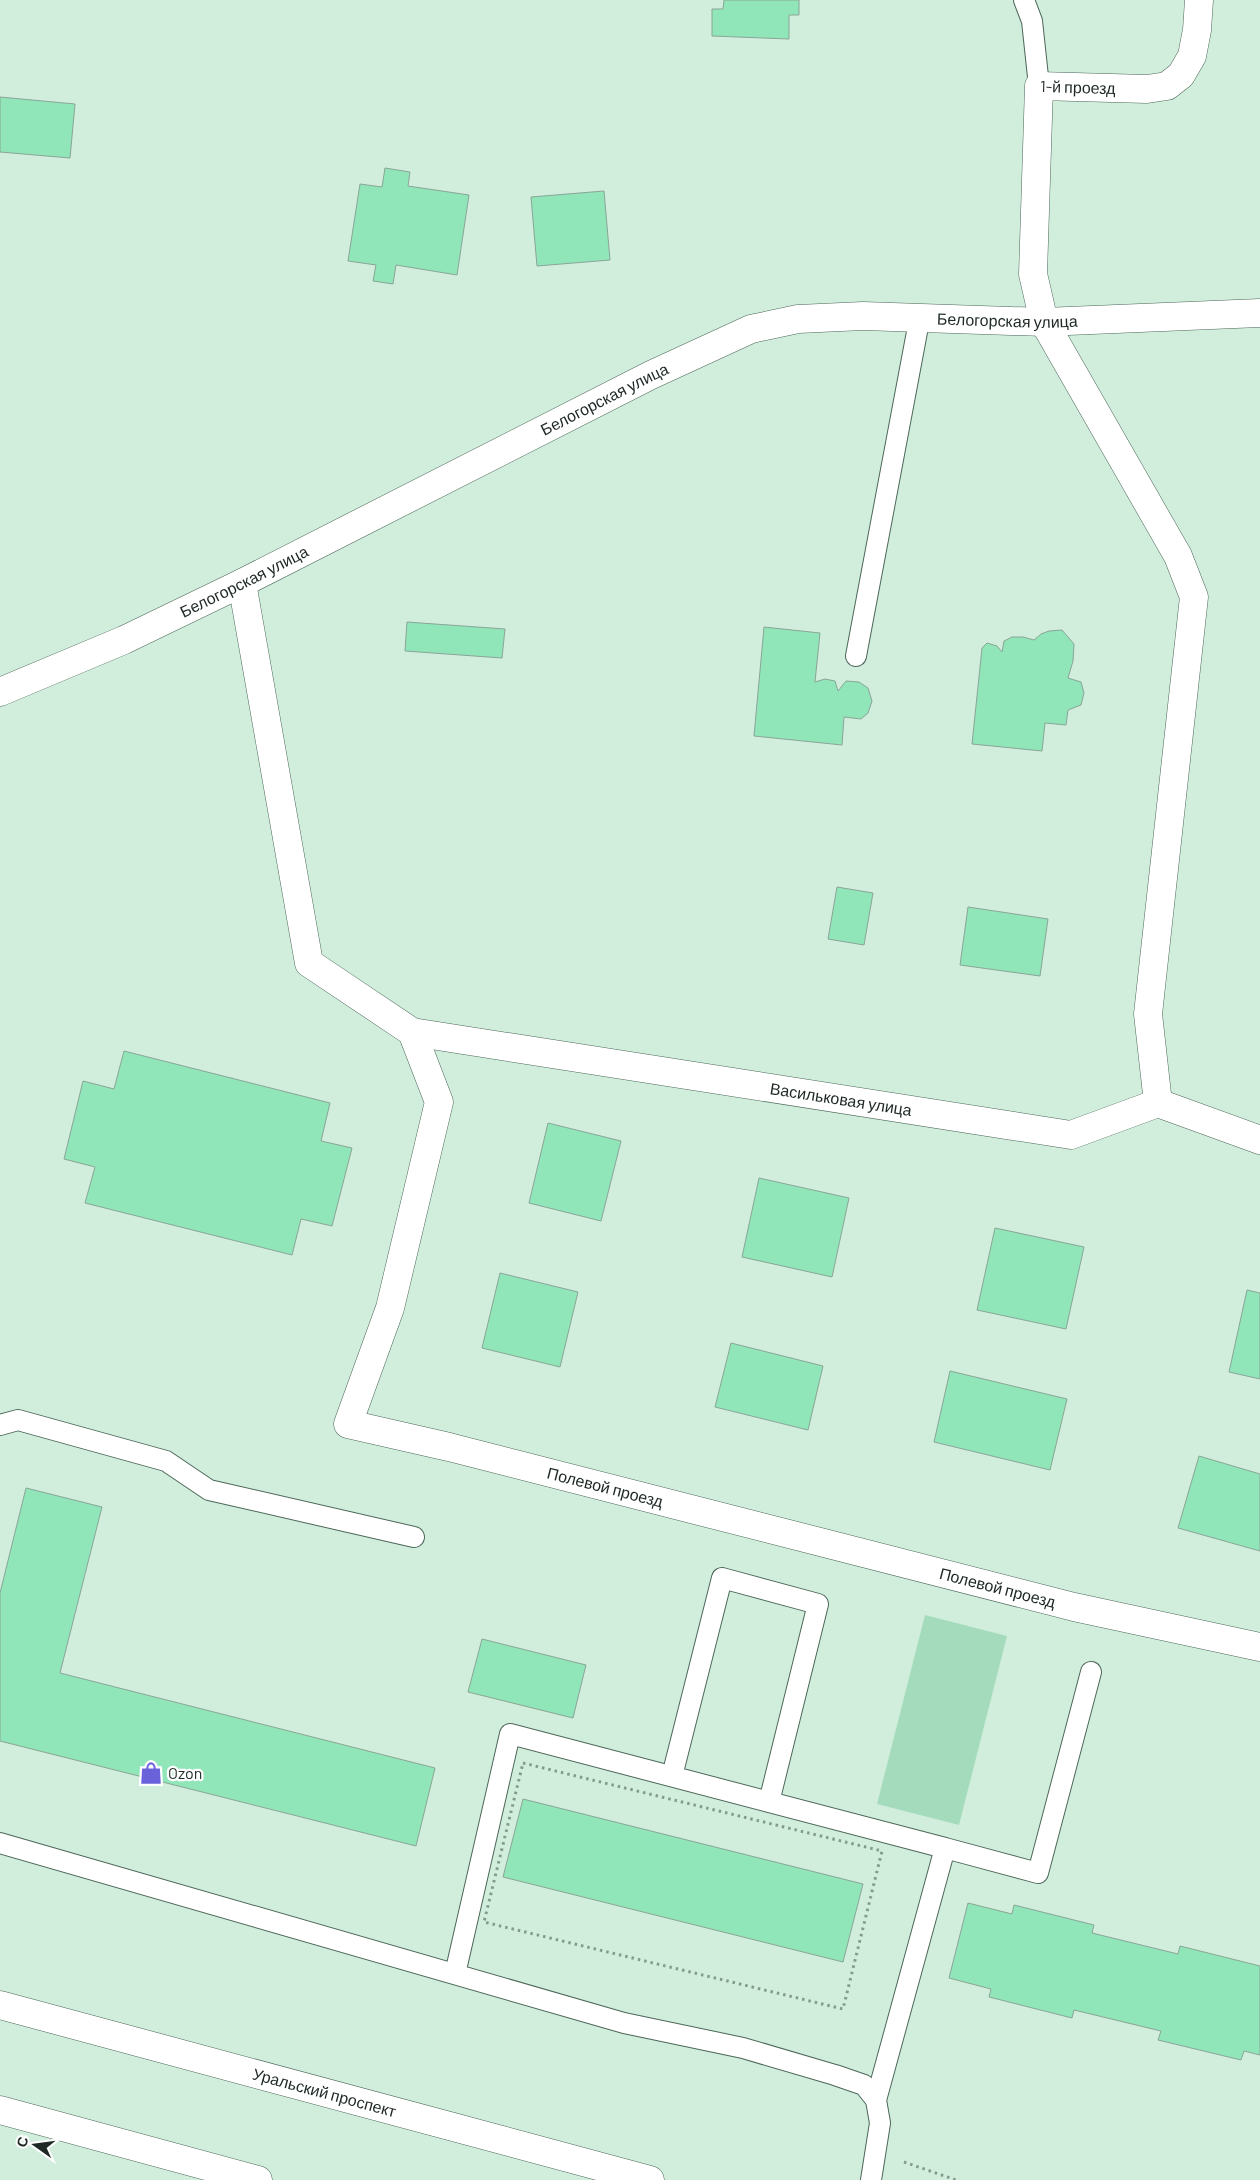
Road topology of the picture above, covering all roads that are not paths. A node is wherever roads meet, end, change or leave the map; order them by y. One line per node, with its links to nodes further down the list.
1 (1024, 0): 3 (lane)
2 (1199, 0): 3 (street, 1-й проезд)
3 (1039, 86): 6 (street, 1-й проезд)
4 (1260, 313): 6 (street, Белогорская улица)
5 (920, 316): 6 (street, Белогорская улица); 7 (street, Белогорская улица); 8 (lane)
6 (1044, 322): 11 (street, 1-й проезд)
7 (242, 583): 9 (street, Белогорская улица); 10 (street)
8 (856, 656)
9 (0, 692)
10 (412, 1032): 11 (street, Васильковая улица); 15 (street, Полевой проезд)
11 (1158, 1103): 12 (street)
12 (1260, 1140)
13 (0, 1424): 14 (lane)
14 (414, 1537)
15 (1260, 1647)
16 (1091, 1672): 20 (lane)
17 (672, 1776): 18 (lane); 18 (lane); 21 (lane)
18 (769, 1802): 20 (lane)
19 (0, 1843): 21 (lane)
20 (945, 1848): 23 (lane)
21 (454, 1974): 23 (lane)
22 (0, 2005): 26 (street, Уральский проспект)
23 (876, 2100): 27 (lane)
24 (0, 2110): 25 (street)
25 (258, 2180)
26 (650, 2180)
27 (870, 2180)

